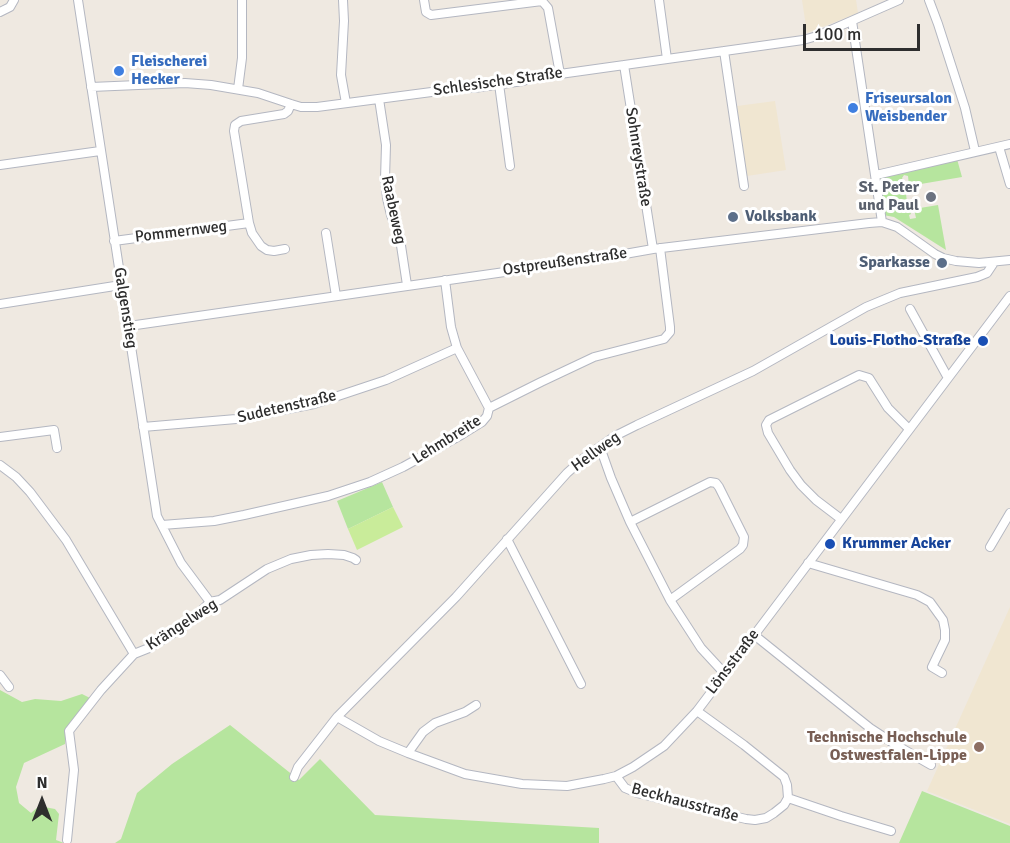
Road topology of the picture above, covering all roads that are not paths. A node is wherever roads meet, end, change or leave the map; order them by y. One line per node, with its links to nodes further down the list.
1 (14, 0): 10 (street)
2 (78, 0): 17 (street, Galgenstieg)
3 (242, 0): 18 (street)
4 (343, 0): 20 (street)
5 (424, 0): 9 (street)
6 (659, 0): 13 (street)
7 (899, 0): 11 (street, Schlesische Straße)
8 (928, 0): 25 (street)
9 (542, 1): 15 (street)
10 (0, 12)
11 (852, 21): 12 (street, Schlesische Straße); 28 (street)
12 (724, 51): 13 (street, Schlesische Straße); 30 (street)
13 (667, 59): 14 (street, Schlesische Straße)
14 (624, 65): 15 (street, Schlesische Straße); 36 (street, Sohnreystraße)
15 (560, 74): 16 (street, Schlesische Straße)
16 (499, 84): 19 (street, Schlesische Straße); 27 (street)
17 (91, 87): 18 (street, Schlesische Straße); 24 (street, Galgenstieg)
18 (238, 89): 21 (street, Schlesische Straße)
19 (379, 99): 20 (street, Schlesische Straße); 41 (street, Raabeweg)
20 (346, 103): 21 (street, Schlesische Straße)
21 (291, 105): 32 (street, Pommernweg)
22 (1010, 144): 23 (street)
23 (999, 147): 25 (street); 29 (street)
24 (100, 151): 26 (street); 34 (street, Galgenstieg)
25 (975, 151): 28 (street)
26 (0, 165)
27 (510, 166)
28 (876, 175): 31 (street)
29 (1010, 184)
30 (744, 186)
31 (882, 222): 36 (street, Ostpreußenstraße); 38 (street)
32 (249, 223): 34 (street, Pommernweg); 35 (street, Pommernweg)
33 (326, 233): 42 (street)
34 (114, 241): 40 (street, Galgenstieg)
35 (285, 249)
36 (656, 249): 39 (street, Ostpreußenstraße); 49 (street, Lehmbreite)
37 (1010, 260): 38 (street)
38 (993, 262): 53 (street, Hellweg)
39 (445, 280): 41 (street, Ostpreußenstraße); 47 (street)
40 (121, 285): 44 (street); 46 (street, Galgenstieg)
41 (407, 285): 42 (street, Ostpreußenstraße)
42 (336, 296): 46 (street, Ostpreußenstraße)
43 (1010, 296): 48 (street, Lönsstraße)
44 (0, 303)
45 (910, 309): 48 (street)
46 (129, 326): 50 (street, Galgenstieg)
47 (457, 348): 49 (street); 50 (street, Sudetenstraße)
48 (948, 378): 51 (street, Lönsstraße)
49 (489, 408): 59 (street, Lehmbreite)
50 (143, 427): 59 (street, Galgenstieg)
51 (909, 429): 57 (street, Lönsstraße); 57 (street)
52 (0, 438): 54 (street)
53 (600, 447): 58 (street); 60 (street, Hellweg)
54 (57, 448)
55 (0, 465): 67 (street)
56 (1010, 513): 61 (street)
57 (841, 519): 63 (street, Lönsstraße)
58 (630, 522): 64 (street); 64 (street)
59 (162, 525): 65 (street, Galgenstieg)
60 (507, 539): 71 (street); 75 (street, Hellweg)
61 (990, 547)
62 (356, 560): 65 (street, Krängelweg)
63 (808, 563): 66 (street, Lönsstraße); 68 (street)
64 (670, 600): 69 (street)
65 (210, 602): 67 (street, Krängelweg)
66 (753, 634): 69 (street, Lönsstraße); 77 (street)
67 (134, 654): 82 (street, Krängelweg)
68 (942, 673)
69 (725, 674): 74 (street, Lönsstraße)
70 (0, 675): 72 (street)
71 (582, 684)
72 (9, 687)
73 (476, 705): 76 (street)
74 (697, 711): 78 (street, Lönsstraße); 80 (street)
75 (337, 717): 76 (street, Lönsstraße); 79 (street, Hellweg)
76 (408, 753): 78 (street, Lönsstraße)
77 (931, 765)
78 (616, 776): 80 (street, Beckhausstraße)
79 (294, 777)
80 (788, 798): 81 (street)
81 (891, 831)
82 (67, 840)

